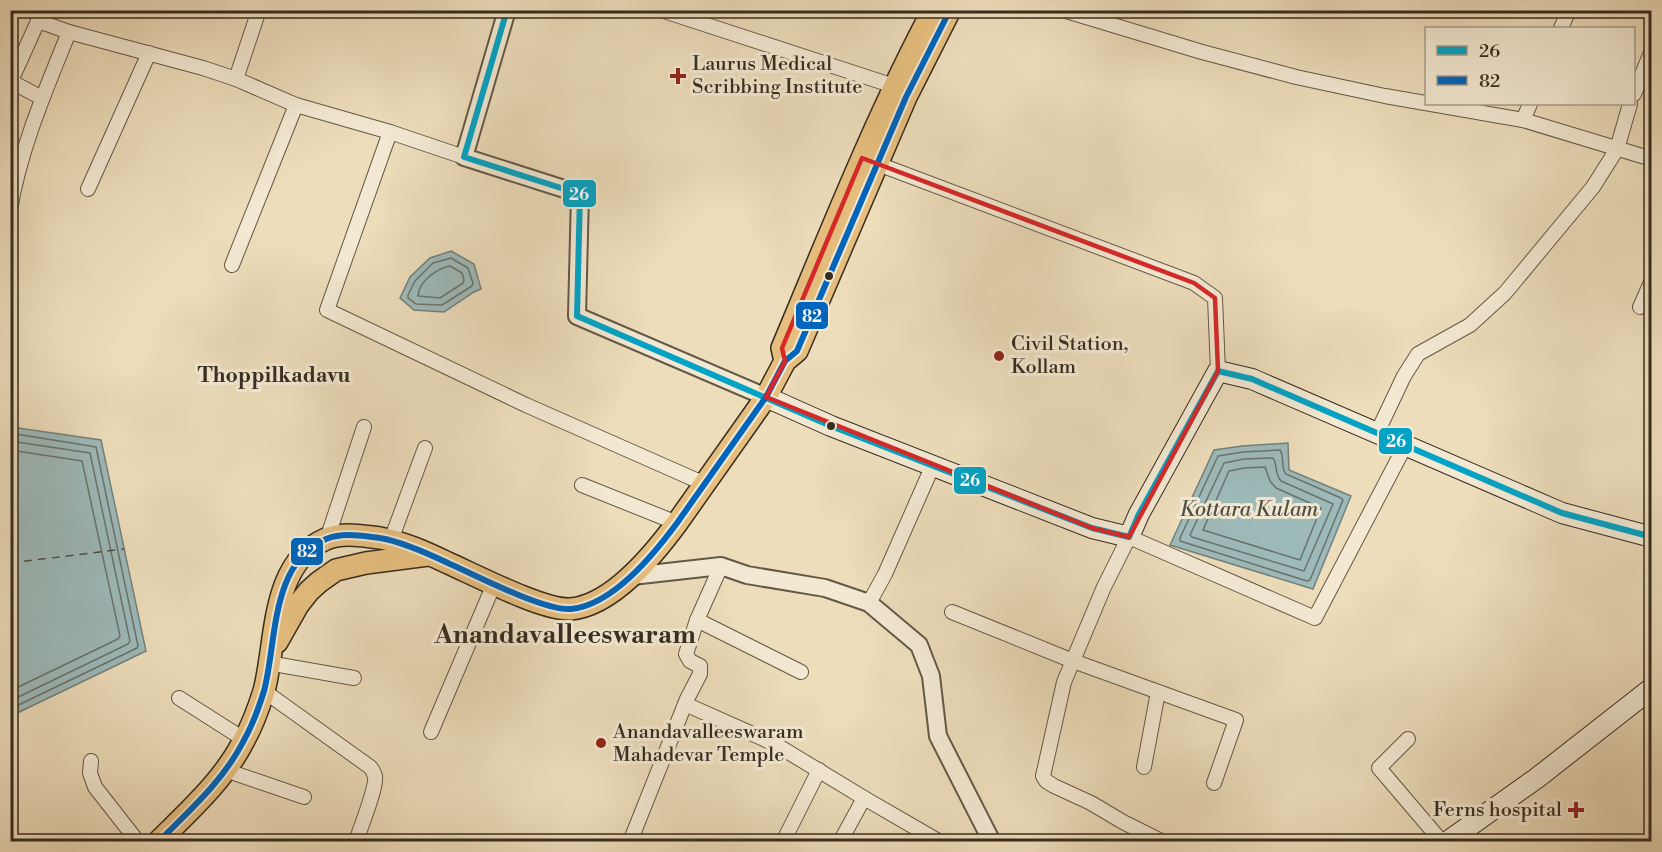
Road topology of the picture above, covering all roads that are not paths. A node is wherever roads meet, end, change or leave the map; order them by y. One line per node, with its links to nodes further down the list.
1 (259, 10): 14 (street)
2 (507, 10): 27 (street)
3 (933, 10): 16 (main road)
4 (950, 10): 29 (main road)
5 (1063, 10): 9 (street)
6 (1569, 10): 10 (street)
7 (664, 11): 16 (street)
8 (38, 16): 11 (street); 15 (street)
9 (1103, 16): 19 (street)
10 (1561, 27)
11 (69, 32): 13 (street); 18 (street)
12 (1652, 50): 17 (street)
13 (149, 53): 14 (street); 30 (street)
14 (236, 80): 20 (street)
15 (11, 81): 18 (street)
16 (894, 86): 29 (main road)
17 (1635, 92)
18 (42, 98): 31 (street)
19 (1425, 103)
20 (296, 105): 25 (street); 32 (street)
21 (1436, 105): 24 (street)
22 (1530, 105): 24 (street)
23 (1630, 105): 26 (street)
24 (1523, 120): 26 (street)
25 (390, 132): 27 (street); 42 (street)
26 (1617, 149): 28 (street); 38 (street)
27 (464, 157): 36 (street)
28 (1652, 159)
29 (870, 161): 35 (street); 36 (main road)
30 (88, 189)
31 (10, 210)
32 (232, 265)
33 (1652, 280): 34 (street)
34 (1640, 307)
35 (1218, 371): 38 (main road); 45 (main road)
36 (766, 397): 41 (main road); 42 (main road)
37 (364, 427): 47 (street)
38 (1377, 433): 39 (main road)
39 (1405, 446): 45 (street); 46 (main road)
40 (425, 448): 48 (street)
41 (933, 465): 45 (main road); 53 (street)
42 (705, 484): 44 (main road)
43 (582, 485): 44 (street)
44 (677, 523): 51 (main road)
45 (1129, 537): 57 (street)
46 (1652, 537)
47 (327, 539): 48 (main road); 56 (main road)
48 (391, 540): 49 (main road)
49 (430, 555): 52 (main road); 56 (main road)
50 (721, 566): 51 (street); 53 (street); 55 (street)
51 (632, 576): 52 (main road)
52 (494, 584): 65 (street)
53 (868, 603): 82 (street)
54 (952, 612): 57 (street)
55 (697, 620): 58 (street); 64 (street)
56 (269, 659): 59 (street); 61 (main road)
57 (1073, 661): 62 (street); 83 (street)
58 (801, 672)
59 (354, 678)
60 (1652, 688): 85 (main road)
61 (264, 692): 67 (main road); 77 (street)
62 (1158, 692): 69 (street); 72 (street)
63 (179, 698): 67 (street)
64 (685, 704): 71 (street); 78 (street)
65 (431, 732)
66 (1408, 739): 84 (street)
67 (245, 740): 70 (main road)
68 (91, 761): 75 (street)
69 (1143, 767)
70 (225, 770): 73 (street); 76 (main road)
71 (819, 770): 74 (street); 79 (street)
72 (1214, 783)
73 (304, 798)
74 (864, 798): 80 (street); 81 (street)
75 (138, 842)
76 (158, 842)
77 (356, 842)
78 (630, 842)
79 (783, 842)
80 (840, 842)
81 (940, 842)
82 (992, 842)
83 (1163, 842)
84 (1442, 842)
85 (1447, 842)

